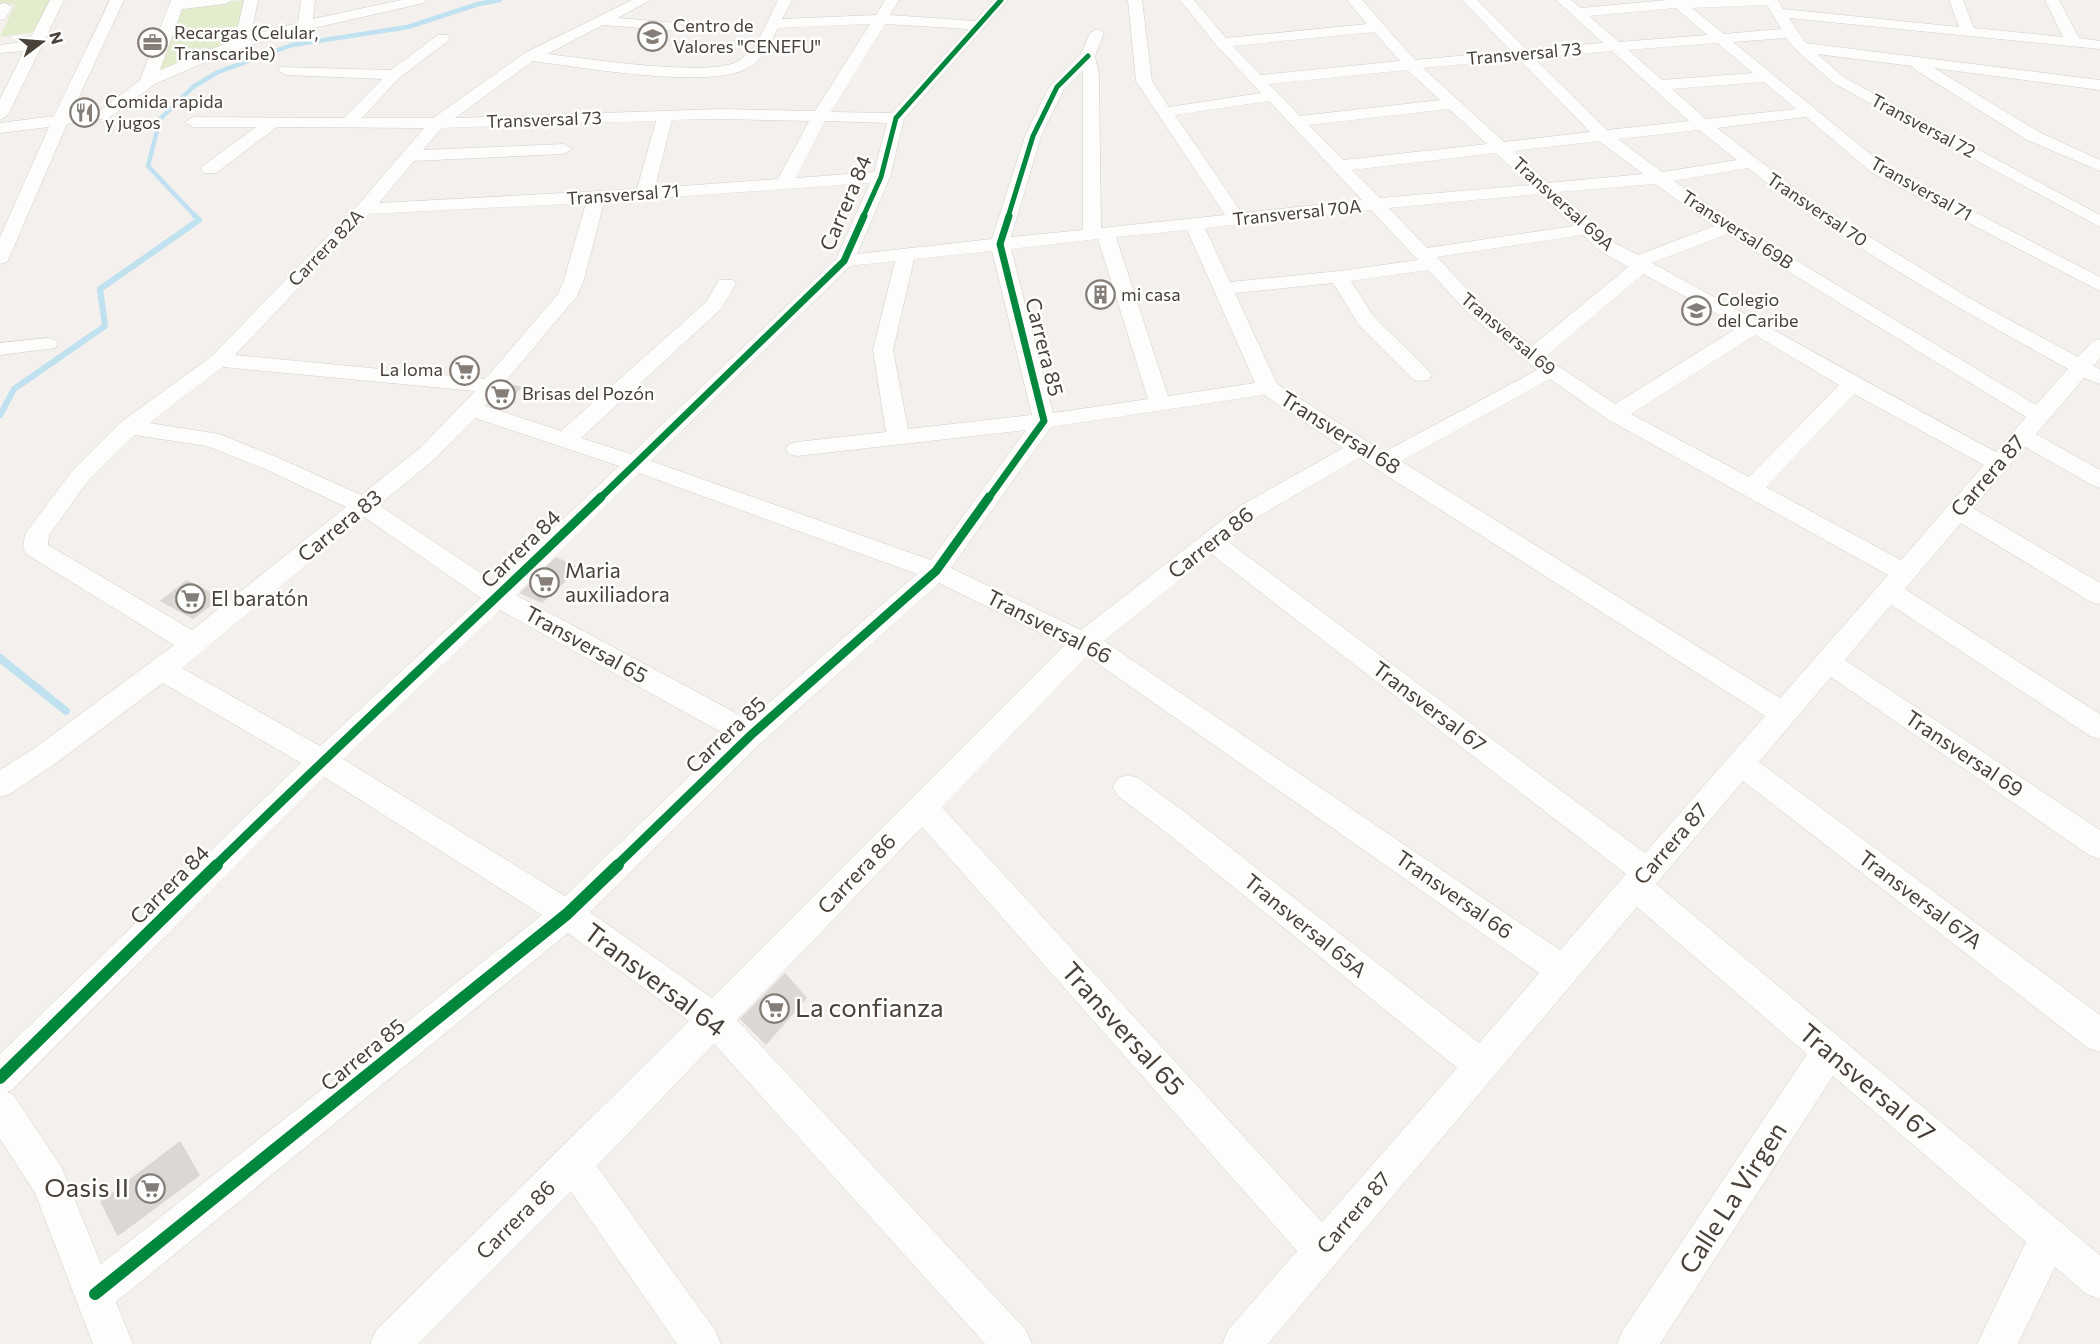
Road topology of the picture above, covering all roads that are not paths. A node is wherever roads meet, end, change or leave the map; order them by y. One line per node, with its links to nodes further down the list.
1 (57, 0): 40 (street)
2 (117, 0): 68 (street)
3 (225, 0): 19 (street)
4 (251, 0): 37 (street)
5 (308, 0): 29 (street)
6 (419, 0): 21 (street)
7 (643, 0): 26 (street, Carrera 82A)
8 (785, 0): 27 (street)
9 (892, 0): 25 (street)
10 (1000, 0): 28 (street, Carrera 84)
11 (1135, 0): 62 (street)
12 (1187, 0): 39 (street, Transversal 69)
13 (1354, 0): 31 (street, Transversal 69A)
14 (1469, 0): 45 (street, Transversal 69B)
15 (1563, 0): 23 (street, Transversal 70)
16 (1956, 0): 32 (street)
17 (2052, 0): 38 (street)
18 (1676, 2): 20 (street); 23 (street); 36 (street, Transversal 71)
19 (177, 3): 56 (street)
20 (1774, 5): 32 (street); 34 (street, Transversal 72)
21 (371, 6): 29 (street)
22 (0, 8): 24 (street)
23 (1577, 13): 42 (street, Transversal 70)
24 (0, 16)
25 (881, 19): 27 (street); 28 (street); 65 (street)
26 (600, 21): 30 (street); 46 (street, Carrera 82A)
27 (774, 24): 46 (street)
28 (976, 26): 67 (street, Carrera 84)
29 (305, 27): 37 (street)
30 (677, 27)
31 (1378, 27): 39 (street); 49 (street, Transversal 69A)
32 (1968, 31): 38 (street)
33 (1096, 33): 47 (street)
34 (1790, 33): 36 (street, Transversal 73); 43 (street, Transversal 72)
35 (443, 38): 53 (street)
36 (1721, 38): 42 (street, Transversal 73); 54 (street, Transversal 71)
37 (242, 42): 56 (street)
38 (2073, 42): 41 (street)
39 (1222, 43): 55 (street, Transversal 69)
40 (35, 45): 44 (street); 51 (street)
41 (2100, 45)
42 (1614, 46): 45 (street, Transversal 73); 57 (street, Transversal 70)
43 (1802, 47): 48 (street); 93 (street, Transversal 72)
44 (0, 50)
45 (1522, 54): 49 (street, Transversal 73); 76 (street, Transversal 69B)
46 (530, 56): 73 (street, Carrera 82A)
47 (1088, 56): 97 (street); 98 (street)
48 (1911, 61): 58 (street); 82 (street)
49 (1410, 64): 55 (street, Transversal 73); 61 (street, Transversal 69A)
50 (286, 70): 53 (street)
51 (22, 71): 52 (street); 60 (street)
52 (0, 74)
53 (394, 75): 72 (street)
54 (1768, 77): 57 (street); 63 (street, Transversal 71)
55 (1258, 80): 59 (street, Transversal 69)
56 (147, 83): 68 (street)
57 (1659, 85): 74 (street, Transversal 70)
58 (2100, 85)
59 (1274, 96): 62 (street); 69 (street, Transversal 69)
60 (4, 98): 64 (street)
61 (1452, 104): 69 (street); 77 (street, Transversal 69A)
62 (1165, 112): 92 (street)
63 (1811, 112): 74 (street); 106 (street, Transversal 71)
64 (0, 115)
65 (820, 116): 66 (street, Transversal 73); 67 (street, Transversal 73); 86 (street)
66 (665, 117): 73 (street, Transversal 73); 88 (street)
67 (896, 118): 84 (street, Carrera 84)
68 (60, 121): 75 (street); 100 (street)
69 (1297, 121): 81 (street, Transversal 69)
70 (193, 122): 71 (street, Transversal 73)
71 (274, 122): 72 (street, Transversal 73); 83 (street)
72 (348, 122): 73 (street, Transversal 73)
73 (437, 123): 79 (street, Carrera 82A)
74 (1704, 126): 76 (street); 80 (street, Transversal 70)
75 (0, 128)
76 (1603, 136): 77 (street); 85 (street, Transversal 69B)
77 (1500, 147): 81 (street); 87 (street, Transversal 69A)
78 (564, 149): 79 (street)
79 (410, 156): 91 (street, Carrera 82A)
80 (1750, 164): 85 (street, Transversal 70A); 115 (street, Transversal 70)
81 (1339, 166): 90 (street, Transversal 69)
82 (2100, 166)
83 (210, 169)
84 (881, 177): 86 (street, Transversal 71); 102 (street, Carrera 84)
85 (1659, 178): 87 (street, Transversal 70A); 95 (street, Transversal 69B)
86 (783, 185): 88 (street, Transversal 71)
87 (1544, 189): 90 (street, Transversal 70A); 96 (street, Transversal 69A)
88 (644, 194): 89 (street, Transversal 71)
89 (596, 197): 91 (street, Transversal 71); 118 (street, Carrera 83)
90 (1375, 204): 92 (street, Transversal 70A); 101 (street, Transversal 69)
91 (364, 209): 113 (street, Carrera 82A)
92 (1237, 219): 94 (street, Transversal 70A)
93 (2100, 222)
94 (1194, 224): 97 (street, Transversal 70A); 107 (street)
95 (1728, 227): 103 (street); 124 (street, Transversal 69B)
96 (1587, 229): 101 (street); 103 (street, Transversal 69A)
97 (1098, 234): 98 (street, Transversal 70A); 120 (street)
98 (1000, 244): 99 (street, Transversal 70A); 123 (street, Carrera 85)
99 (906, 255): 102 (street, Transversal 70A); 126 (street)
100 (0, 258)
101 (1427, 259): 104 (street); 112 (street, Transversal 69)
102 (844, 261): 131 (street, Carrera 84)
103 (1638, 264): 108 (street, Transversal 69A); 112 (street)
104 (1339, 277): 107 (street); 116 (street)
105 (726, 284): 127 (street)
106 (2100, 285)
107 (1223, 288): 119 (street)
108 (1755, 326): 117 (street, Transversal 69A); 122 (street)
109 (48, 344): 111 (street)
110 (2100, 345): 115 (street, Carrera 87)
111 (0, 350)
112 (1532, 357): 114 (street, Transversal 69)
113 (219, 360): 118 (street); 125 (street, Carrera 82A)
114 (1550, 371): 122 (street, Transversal 69); 129 (street, Carrera 86)
115 (2090, 373): 124 (street, Carrera 87)
116 (1421, 375)
117 (1852, 384): 130 (street, Transversal 69A); 133 (street)
118 (490, 386): 121 (street, Carrera 83)
119 (1268, 388): 120 (street, Transversal 68); 129 (street, Transversal 68)
120 (1160, 404): 123 (street, Transversal 68)
121 (471, 409): 127 (street, Transversal 66); 134 (street, Carrera 83)
122 (1615, 414): 133 (street, Transversal 69)
123 (1044, 421): 126 (street, Transversal 68); 137 (street, Carrera 85)
124 (2031, 426): 130 (street, Carrera 87); 132 (street)
125 (129, 427): 134 (street, Transversal 65); 142 (street, Carrera 82A)
126 (897, 437): 128 (street, Transversal 68)
127 (565, 440): 131 (street, Transversal 66)
128 (797, 449)
129 (1372, 455): 136 (street, Carrera 86); 145 (street, Transversal 68)
130 (1998, 463): 135 (street, Carrera 87)
131 (636, 464): 137 (street, Transversal 66); 140 (street, Carrera 84)
132 (2100, 480)
133 (1750, 490): 138 (street, Transversal 69)
134 (364, 506): 140 (street, Transversal 65); 142 (street, Carrera 83)
135 (1958, 510): 138 (street, Carrera 87); 139 (street)
136 (1212, 542): 141 (street, Carrera 86); 154 (street, Transversal 67)
137 (936, 571): 141 (street, Transversal 66); 147 (street, Carrera 85)
138 (1896, 582): 143 (street, Carrera 87); 146 (street)
139 (2100, 595)
140 (498, 597): 147 (street, Transversal 65); 148 (street, Carrera 84)
141 (1084, 642): 152 (street, Carrera 86); 156 (street, Transversal 66)
142 (194, 644): 144 (street, Carrera 83)
143 (1828, 662): 145 (street, Carrera 87); 153 (street, Transversal 69)
144 (162, 669): 148 (street, Transversal 64); 150 (street, Carrera 83)
145 (1784, 714): 149 (street, Carrera 87)
146 (2100, 728)
147 (751, 735): 155 (street, Carrera 85)
148 (322, 761): 155 (street, Transversal 64); 161 (street, Carrera 84)
149 (1741, 764): 154 (street, Carrera 87); 158 (street, Transversal 67A)
150 (0, 785)
151 (1128, 787): 160 (street, Transversal 65A)
152 (923, 807): 157 (street, Carrera 86); 165 (street, Transversal 65)
153 (2100, 846)
154 (1641, 879): 156 (street, Carrera 87); 159 (street, Transversal 67)
155 (567, 914): 157 (street, Transversal 64); 167 (street, Carrera 85)
156 (1563, 971): 160 (street, Carrera 87)
157 (715, 1020): 163 (street, Carrera 86); 171 (street, Transversal 64)
158 (2100, 1036)
159 (1829, 1051): 164 (street, Transversal 67); 173 (street, Calle La Virgen)
160 (1481, 1066): 165 (street, Carrera 87)
161 (0, 1078)
162 (0, 1107): 167 (street)
163 (573, 1164): 169 (street, Carrera 86); 170 (street)
164 (2049, 1237): 166 (street, Transversal 67); 174 (street)
165 (1322, 1251): 172 (street, Carrera 87)
166 (2100, 1280)
167 (95, 1294): 168 (street)
168 (114, 1344)
169 (390, 1344)
170 (701, 1344)
171 (1012, 1344)
172 (1242, 1344)
173 (1637, 1344)
174 (1997, 1344)

